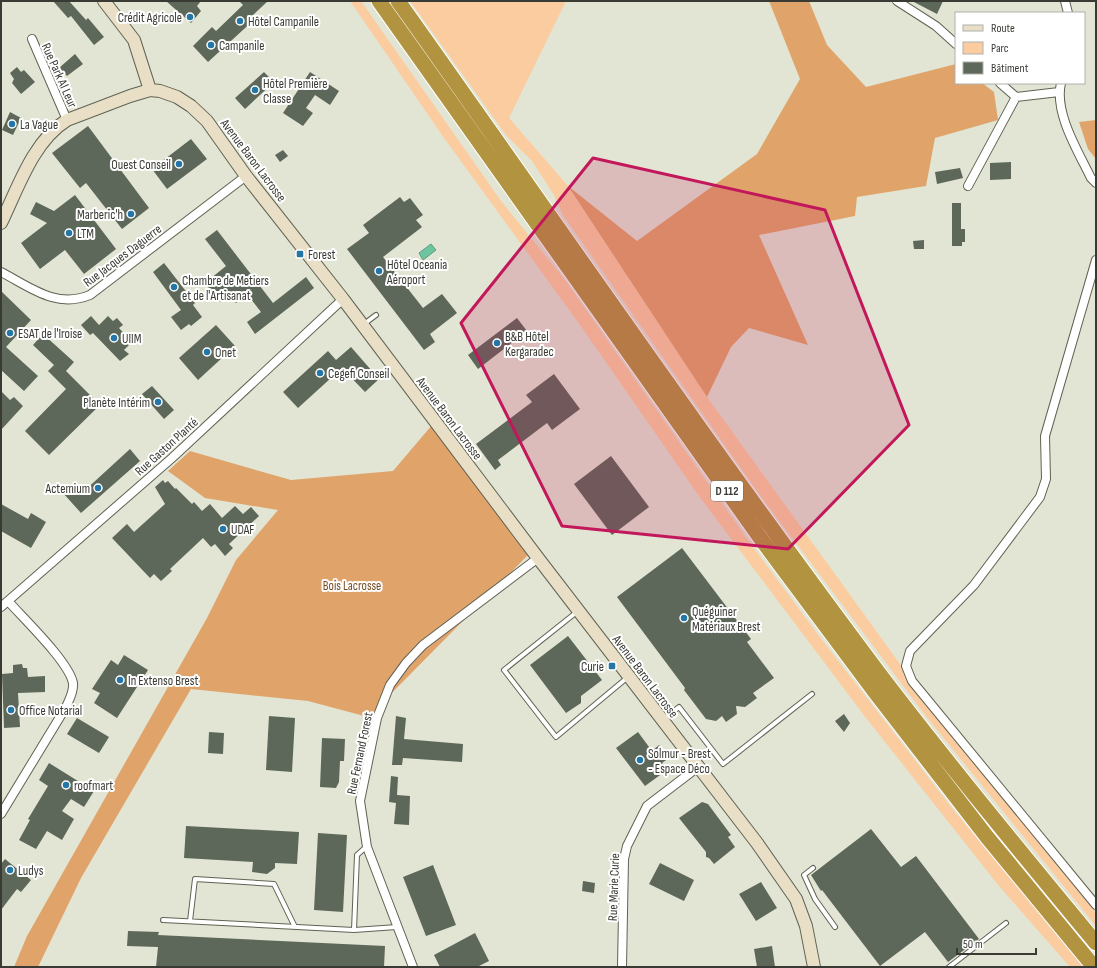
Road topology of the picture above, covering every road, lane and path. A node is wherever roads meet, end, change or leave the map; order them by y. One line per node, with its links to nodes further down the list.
1 (104, 1): 11 (street)
2 (379, 1): 47 (highway, D 112)
3 (398, 1): 42 (highway, D 112)
4 (898, 1): 8 (street)
5 (1065, 1): 6 (street)
6 (1068, 12)
7 (32, 39): 14 (street, Rue Park Al Leur)
8 (955, 43)
9 (1001, 84): 13 (street)
10 (1061, 84): 12 (street)
11 (150, 90): 14 (street, Avenue Baron Lacrosse); 15 (street, Avenue Baron Lacrosse)
12 (1059, 92): 13 (street); 16 (street)
13 (1016, 97): 17 (street)
14 (67, 120): 18 (street, Avenue Baron Lacrosse)
15 (246, 176): 20 (street, Rue Jacques Daguerre); 21 (street, Avenue Baron Lacrosse)
16 (1096, 183)
17 (968, 186)
18 (1, 223)
19 (1096, 260): 34 (street)
20 (1, 272)
21 (343, 299): 23 (street, Avenue Baron Lacrosse); 25 (street, Rue Gaston Planté)
22 (376, 315): 23 (lane)
23 (363, 325): 24 (street, Avenue Baron Lacrosse)
24 (538, 558): 26 (street, Avenue Baron Lacrosse); 32 (street, Rue Fernand Forest)
25 (4, 604): 31 (street)
26 (578, 611): 27 (street, Avenue Baron Lacrosse); 27 (lane)
27 (629, 676): 29 (street, Avenue Baron Lacrosse)
28 (812, 694): 29 (lane)
29 (662, 720): 30 (street, Avenue Baron Lacrosse)
30 (698, 767): 44 (street, Rue Marie Curie); 45 (street, Avenue Baron Lacrosse)
31 (1, 814)
32 (367, 847): 39 (street, Rue Fernand Forest); 41 (lane)
33 (813, 868): 40 (lane)
34 (1096, 906)
35 (163, 920): 36 (lane)
36 (190, 922): 38 (lane); 38 (lane)
37 (1006, 923): 46 (lane)
38 (296, 927): 41 (lane)
39 (397, 927): 41 (lane); 43 (street, Rue Fernand Forest)
40 (835, 927)
41 (354, 930)
42 (1096, 943)
43 (412, 967)
44 (622, 967)
45 (814, 967)
46 (949, 967)
47 (1094, 967)

